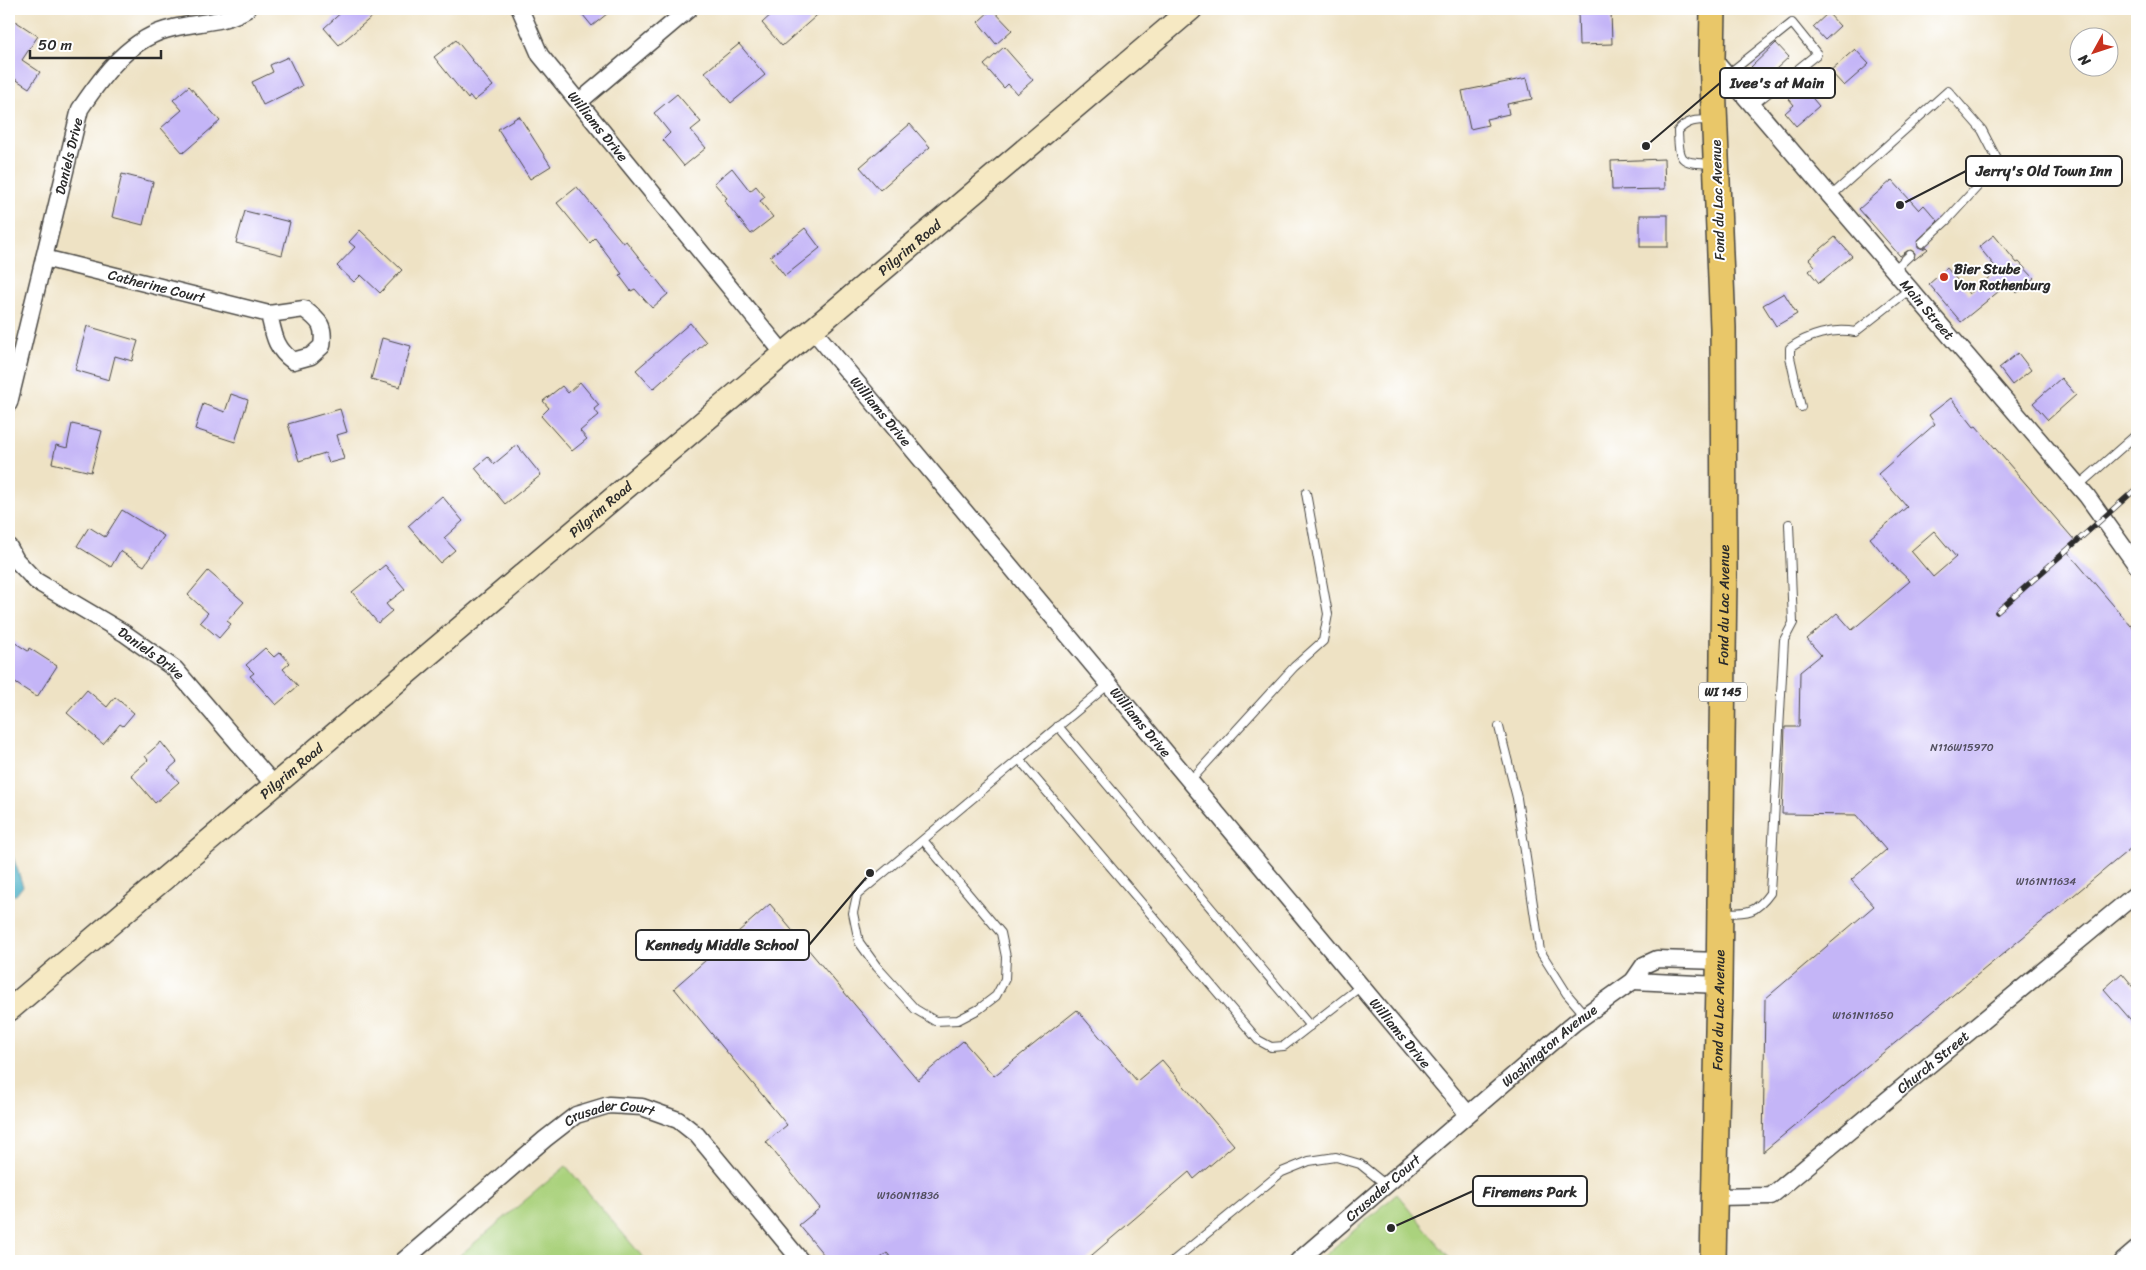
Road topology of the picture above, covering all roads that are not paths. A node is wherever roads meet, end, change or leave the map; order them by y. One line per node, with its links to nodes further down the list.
1 (247, 9): 14 (street, Daniels Drive)
2 (520, 9): 7 (street, Williams Drive)
3 (689, 9): 7 (street)
4 (1192, 9): 18 (street, Pilgrim Road)
5 (1713, 9): 6 (main road, Fond du Lac Avenue / WI 145)
6 (1720, 66): 8 (street, Main Street); 8 (lane); 9 (main road, Fond du Lac Avenue / WI 145)
7 (579, 102): 19 (street, Williams Drive)
8 (1753, 105): 11 (street, Main Street)
9 (1715, 119): 10 (main road, Fond du Lac Avenue / WI 145); 10 (lane)
10 (1716, 165): 36 (main road, Fond du Lac Avenue / WI 145)
11 (1831, 196): 12 (lane); 15 (street, Main Street)
12 (1922, 243)
13 (1910, 255): 15 (lane)
14 (44, 258): 17 (street, Catherine Court); 20 (street, Daniels Drive)
15 (1894, 270): 16 (street, Main Street)
16 (1910, 289): 21 (lane); 23 (street, Main Street)
17 (269, 314)
18 (813, 330): 19 (street, Pilgrim Road); 28 (street, Williams Drive)
19 (784, 354): 33 (street, Pilgrim Road)
20 (9, 403)
21 (1801, 407)
22 (2137, 434): 23 (lane)
23 (2078, 486): 27 (street, Main Street)
24 (1306, 493): 32 (lane)
25 (1789, 524): 36 (lane)
26 (9, 547): 33 (street, Daniels Drive)
27 (2137, 566)
28 (1109, 684): 29 (lane); 32 (street, Williams Drive)
29 (1058, 726): 31 (lane); 42 (lane)
30 (1499, 727): 41 (lane)
31 (1019, 759): 34 (lane); 42 (lane)
32 (1190, 781): 39 (street, Williams Drive)
33 (274, 785): 40 (street, Pilgrim Road)
34 (923, 840): 34 (lane)
35 (2137, 893): 45 (street, Church Street)
36 (1720, 913): 37 (main road, Fond du Lac Avenue / WI 145)
37 (1719, 973): 38 (street); 38 (street, Washington Avenue); 45 (main road, Fond du Lac Avenue / WI 145)
38 (1633, 981): 41 (street, Washington Avenue)
39 (1361, 986): 42 (lane); 43 (street, Williams Drive)
40 (9, 1010)
41 (1584, 1015): 43 (street, Washington Avenue)
42 (1310, 1026)
43 (1468, 1114): 44 (street, Crusader Court)
44 (1386, 1185): 49 (lane); 50 (street, Crusader Court)
45 (1716, 1197): 51 (main road, Fond du Lac Avenue / WI 145)
46 (2137, 1249): 52 (street)
47 (403, 1261): 48 (street, Crusader Court)
48 (801, 1261)
49 (1173, 1261)
50 (1298, 1261)
51 (1713, 1261)
52 (2123, 1261)

